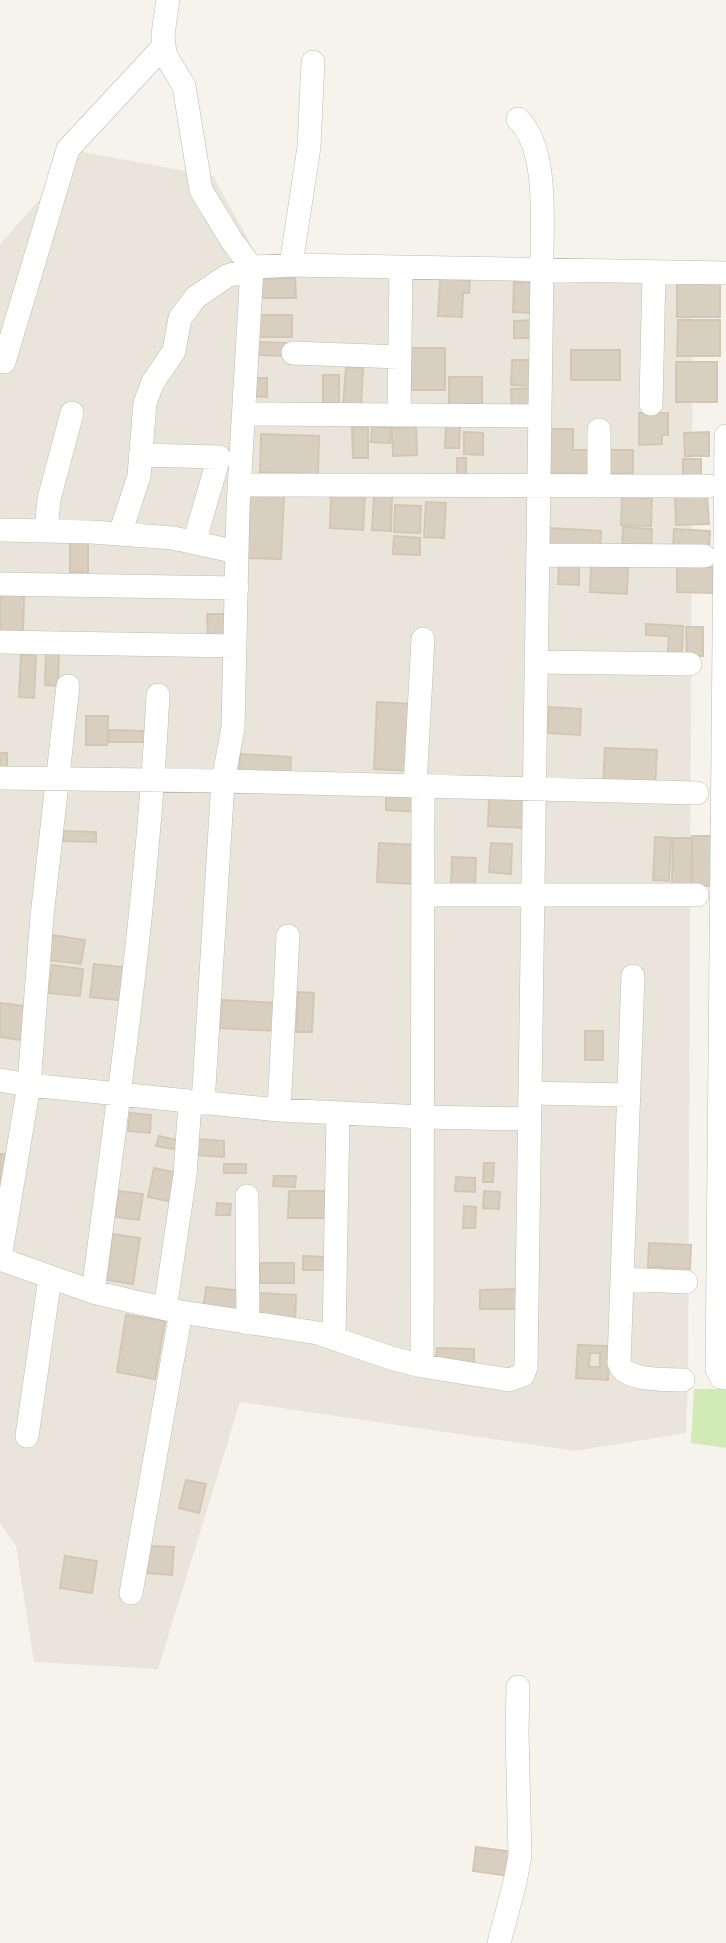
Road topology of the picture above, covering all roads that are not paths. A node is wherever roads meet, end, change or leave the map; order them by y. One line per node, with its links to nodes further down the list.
1 (168, 0): 2 (street)
2 (164, 46): 6 (street); 13 (street)
3 (313, 62): 5 (street)
4 (518, 119): 8 (street)
5 (291, 265): 6 (street); 7 (street)
6 (252, 268): 21 (street); 22 (street)
7 (401, 268): 8 (street); 12 (street)
8 (542, 270): 9 (street); 18 (street)
9 (654, 272): 10 (street); 14 (street)
10 (726, 273)
11 (293, 353): 12 (street)
12 (400, 357): 17 (street)
13 (4, 362)
14 (651, 404)
15 (72, 413): 27 (street)
16 (256, 414): 17 (street)
17 (399, 415): 18 (street)
18 (540, 416): 23 (street)
19 (599, 430): 24 (street)
20 (726, 436): 33 (street)
21 (141, 456): 28 (street); 29 (street)
22 (240, 485): 23 (street); 30 (street)
23 (539, 486): 24 (street); 31 (street)
24 (599, 486): 25 (street)
25 (708, 486)
26 (0, 530): 27 (street)
27 (46, 531): 28 (street)
28 (120, 534): 29 (street)
29 (194, 543): 30 (street)
30 (237, 552): 35 (street)
31 (538, 555): 32 (street); 39 (street)
32 (704, 555)
33 (725, 567): 50 (street)
34 (0, 584): 35 (street)
35 (237, 588): 38 (street)
36 (423, 639): 47 (street)
37 (0, 642): 38 (street)
38 (235, 646): 46 (street)
39 (536, 662): 40 (street); 48 (street)
40 (690, 664)
41 (68, 686): 44 (street)
42 (158, 695): 45 (street)
43 (0, 778): 44 (street)
44 (58, 779): 45 (street); 59 (street)
45 (154, 780): 46 (street); 60 (street)
46 (223, 781): 47 (street); 63 (street)
47 (419, 787): 48 (street); 51 (street)
48 (534, 790): 49 (street); 52 (street)
49 (697, 793)
50 (724, 841): 54 (street)
51 (424, 895): 52 (street); 66 (street)
52 (533, 895): 53 (street); 61 (street)
53 (697, 895)
54 (724, 897): 57 (street)
55 (288, 936): 64 (street)
56 (633, 976): 62 (street)
57 (724, 1012): 73 (street)
58 (0, 1080): 59 (street)
59 (29, 1085): 60 (street); 69 (street)
60 (119, 1093): 63 (street); 74 (street)
61 (530, 1093): 62 (street); 67 (street)
62 (629, 1095): 71 (street)
63 (196, 1102): 64 (street); 75 (street)
64 (279, 1110): 65 (street)
65 (338, 1113): 66 (street); 77 (street)
66 (423, 1117): 67 (street); 78 (street)
67 (529, 1119): 78 (street)
68 (247, 1196): 76 (street)
69 (0, 1259): 70 (street)
70 (50, 1278): 74 (street); 81 (street)
71 (622, 1279): 72 (street); 80 (street)
72 (685, 1282)
73 (722, 1282): 79 (street)
74 (93, 1292): 75 (street)
75 (173, 1310): 76 (street); 82 (street)
76 (248, 1323): 77 (street)
77 (334, 1339): 78 (street)
78 (422, 1366)
79 (726, 1378)
80 (683, 1380)
81 (27, 1436)
82 (131, 1593)
83 (518, 1686): 84 (street)
84 (499, 1943)

